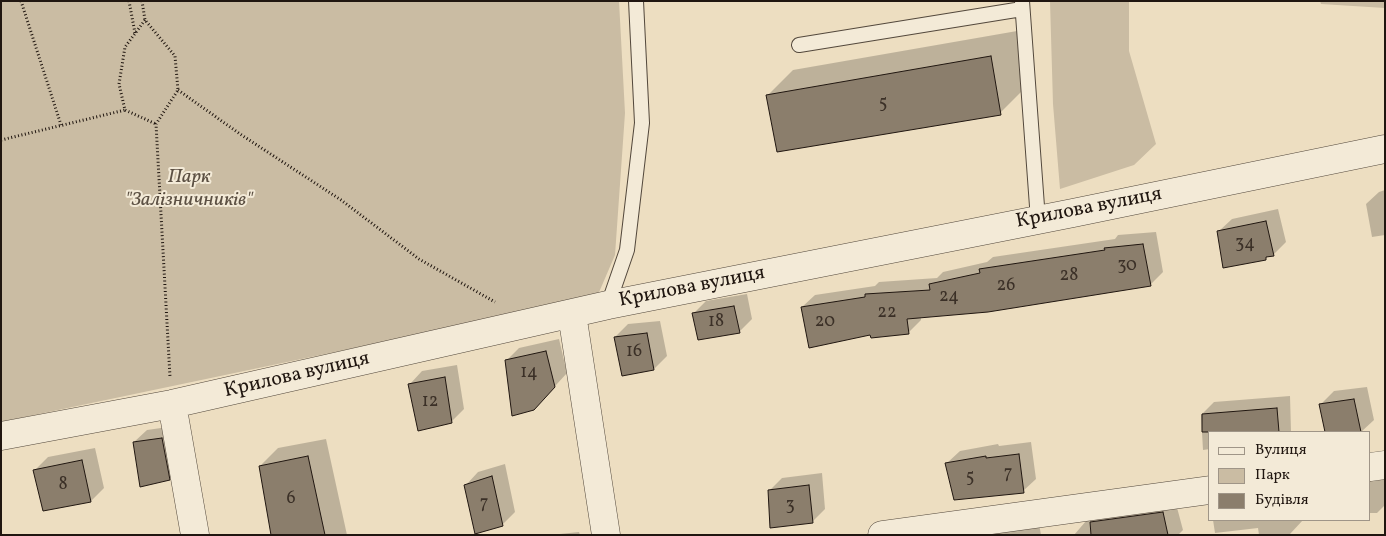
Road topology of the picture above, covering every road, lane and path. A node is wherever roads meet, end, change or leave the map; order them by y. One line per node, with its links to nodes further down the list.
1 (21, 1): 12 (path)
2 (129, 1): 7 (path)
3 (142, 1): 6 (path)
4 (636, 1): 16 (lane)
5 (1022, 5): 8 (lane); 15 (lane)
6 (145, 20): 7 (path); 9 (path)
7 (135, 34): 10 (path)
8 (799, 45)
9 (178, 90): 11 (path); 18 (path)
10 (126, 110): 11 (path); 12 (path)
11 (156, 124): 19 (path)
12 (61, 126): 13 (path)
13 (1, 140)
14 (1385, 149): 15 (street, Крилова вулиця)
15 (1038, 220): 16 (street, Крилова вулиця)
16 (608, 305): 17 (street, Крилова вулиця)
17 (572, 314): 18 (street, Крилова вулиця); 25 (street)
18 (532, 323): 19 (street, Крилова вулиця)
19 (172, 404): 20 (street, Крилова вулиця); 24 (street)
20 (1, 436)
21 (1385, 465): 22 (street)
22 (1371, 468)
23 (1208, 490): 26 (street)
24 (195, 535)
25 (606, 535)
26 (882, 535)

